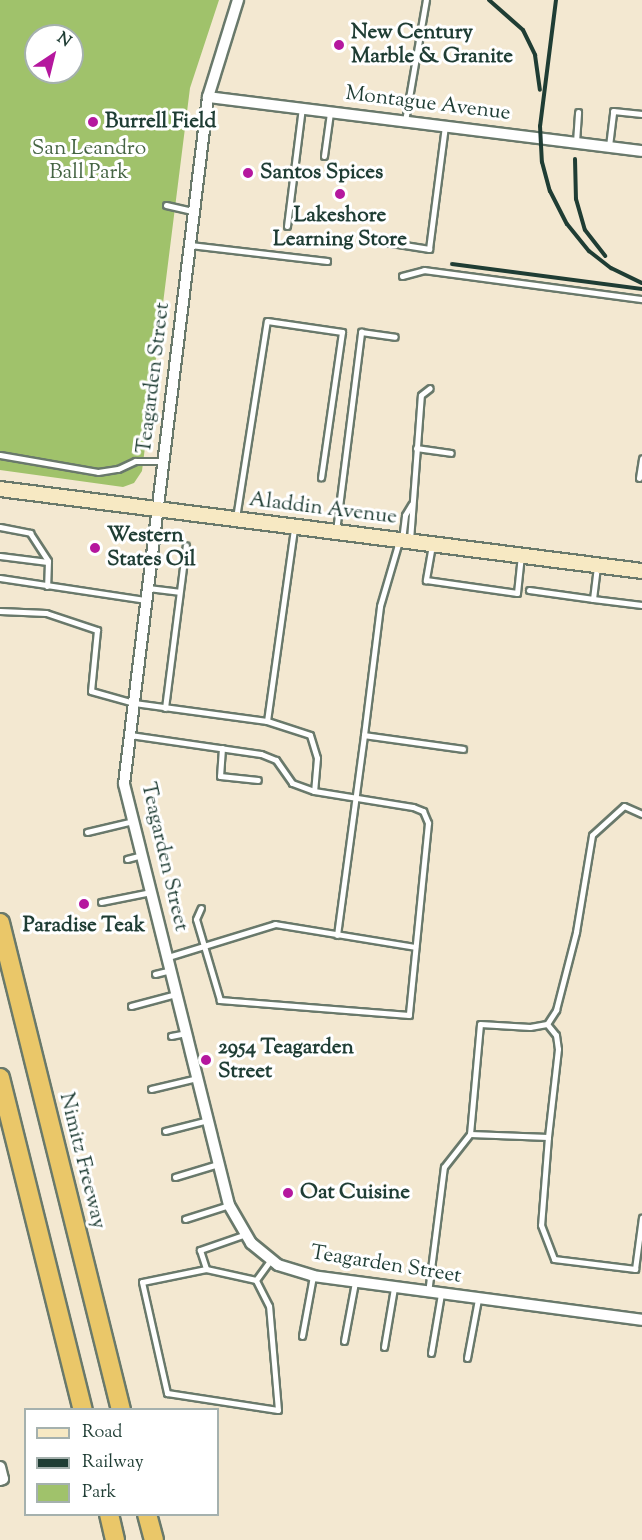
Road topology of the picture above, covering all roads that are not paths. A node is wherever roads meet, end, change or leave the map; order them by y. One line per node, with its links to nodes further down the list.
1 (238, 0): 3 (street, Teagarden Street)
2 (426, 0): 8 (lane)
3 (208, 96): 4 (street, Montague Avenue); 15 (street, Teagarden Street)
4 (302, 108): 5 (street, Montague Avenue); 16 (lane)
5 (330, 111): 8 (street, Montague Avenue); 13 (lane)
6 (578, 112): 10 (lane)
7 (642, 114): 11 (lane)
8 (405, 121): 9 (street, Montague Avenue)
9 (445, 126): 10 (street, Montague Avenue); 17 (lane)
10 (576, 142): 11 (street, Montague Avenue)
11 (609, 146): 12 (street, Montague Avenue)
12 (642, 151)
13 (324, 156)
14 (166, 205): 15 (lane)
15 (194, 211): 18 (street, Teagarden Street)
16 (287, 226)
17 (379, 241)
18 (190, 245): 19 (lane); 28 (street, Teagarden Street)
19 (327, 261)
20 (402, 276): 21 (lane)
21 (642, 299)
22 (395, 337): 36 (lane)
23 (430, 388): 24 (lane)
24 (417, 448): 25 (lane); 37 (lane)
25 (451, 453)
26 (0, 455): 28 (lane)
27 (642, 458): 30 (lane)
28 (163, 461): 32 (street, Teagarden Street)
29 (321, 477): 33 (lane)
30 (639, 478)
31 (0, 489): 32 (street, Aladdin Avenue)
32 (157, 510): 33 (street, Aladdin Avenue); 47 (street, Teagarden Street)
33 (236, 520): 35 (street, Aladdin Avenue)
34 (0, 527): 42 (lane)
35 (294, 527): 36 (street, Aladdin Avenue); 56 (lane)
36 (336, 532): 37 (street, Aladdin Avenue)
37 (404, 540): 38 (street, Aladdin Avenue); 58 (lane)
38 (432, 544): 40 (street, Aladdin Avenue); 40 (lane)
39 (186, 545): 49 (lane)
40 (521, 555): 43 (street, Aladdin Avenue)
41 (0, 556): 42 (lane)
42 (48, 562): 46 (lane)
43 (597, 565): 44 (street, Aladdin Avenue); 50 (lane)
44 (642, 571)
45 (0, 578): 46 (lane)
46 (47, 585): 51 (lane)
47 (148, 588): 49 (lane); 51 (street, Teagarden Street)
48 (529, 590): 50 (lane)
49 (179, 592): 55 (lane)
50 (593, 599): 52 (lane)
51 (146, 600): 54 (street, Teagarden Street)
52 (642, 605)
53 (0, 610): 54 (lane)
54 (134, 703): 55 (lane); 57 (street, Teagarden Street)
55 (165, 708): 56 (lane)
56 (267, 721): 62 (lane)
57 (130, 735): 59 (lane); 65 (street, Teagarden Street)
58 (364, 735): 60 (lane); 63 (lane)
59 (222, 748): 61 (lane); 62 (lane)
60 (463, 749)
61 (258, 780)
62 (314, 791): 63 (lane)
63 (357, 798): 73 (lane); 74 (lane)
64 (642, 814): 81 (lane)
65 (133, 821): 66 (lane); 67 (street, Teagarden Street)
66 (87, 832)
67 (142, 855): 68 (lane); 69 (street, Teagarden Street)
68 (127, 859)
69 (151, 892): 70 (lane); 76 (street, Teagarden Street)
70 (102, 902)
71 (201, 908): 75 (lane)
72 (0, 923): 113 (highway, Nimitz Freeway)
73 (337, 935): 74 (lane); 75 (lane)
74 (416, 947): 75 (lane)
75 (204, 948): 76 (lane)
76 (168, 957): 77 (street, Teagarden Street)
77 (171, 970): 78 (lane); 79 (street, Teagarden Street)
78 (155, 974)
79 (177, 994): 80 (lane); 82 (street, Teagarden Street)
80 (131, 1006)
81 (547, 1024): 89 (lane); 90 (lane)
82 (186, 1032): 83 (lane); 85 (street, Teagarden Street)
83 (171, 1036)
84 (0, 1078): 112 (highway)
85 (197, 1078): 86 (lane); 87 (street, Teagarden Street)
86 (151, 1089)
87 (208, 1120): 88 (lane); 91 (street, Teagarden Street)
88 (165, 1131)
89 (470, 1134): 90 (lane); 103 (lane)
90 (548, 1137): 94 (lane)
91 (219, 1164): 92 (lane); 93 (street, Teagarden Street)
92 (175, 1177)
93 (229, 1205): 95 (lane); 96 (street, Teagarden Street)
94 (642, 1217)
95 (185, 1219)
96 (246, 1234): 97 (street, Teagarden Street); 98 (lane)
97 (272, 1259): 99 (street, Teagarden Street); 100 (lane)
98 (206, 1269): 100 (lane); 100 (lane)
99 (313, 1276): 101 (street, Teagarden Street); 107 (lane)
100 (256, 1280)
101 (355, 1282): 102 (street, Teagarden Street); 108 (lane)
102 (394, 1288): 103 (street, Teagarden Street); 109 (lane)
103 (428, 1293): 104 (street, Teagarden Street)
104 (441, 1294): 105 (street, Teagarden Street); 110 (lane)
105 (478, 1299): 106 (street, Teagarden Street); 111 (lane)
106 (642, 1320)
107 (302, 1336)
108 (344, 1341)
109 (384, 1347)
110 (431, 1353)
111 (467, 1358)
112 (82, 1408)
113 (121, 1408)
114 (0, 1467): 115 (street)
115 (2, 1480)
116 (109, 1516): 118 (highway)
117 (147, 1516): 119 (highway)
118 (115, 1540)
119 (154, 1540)

